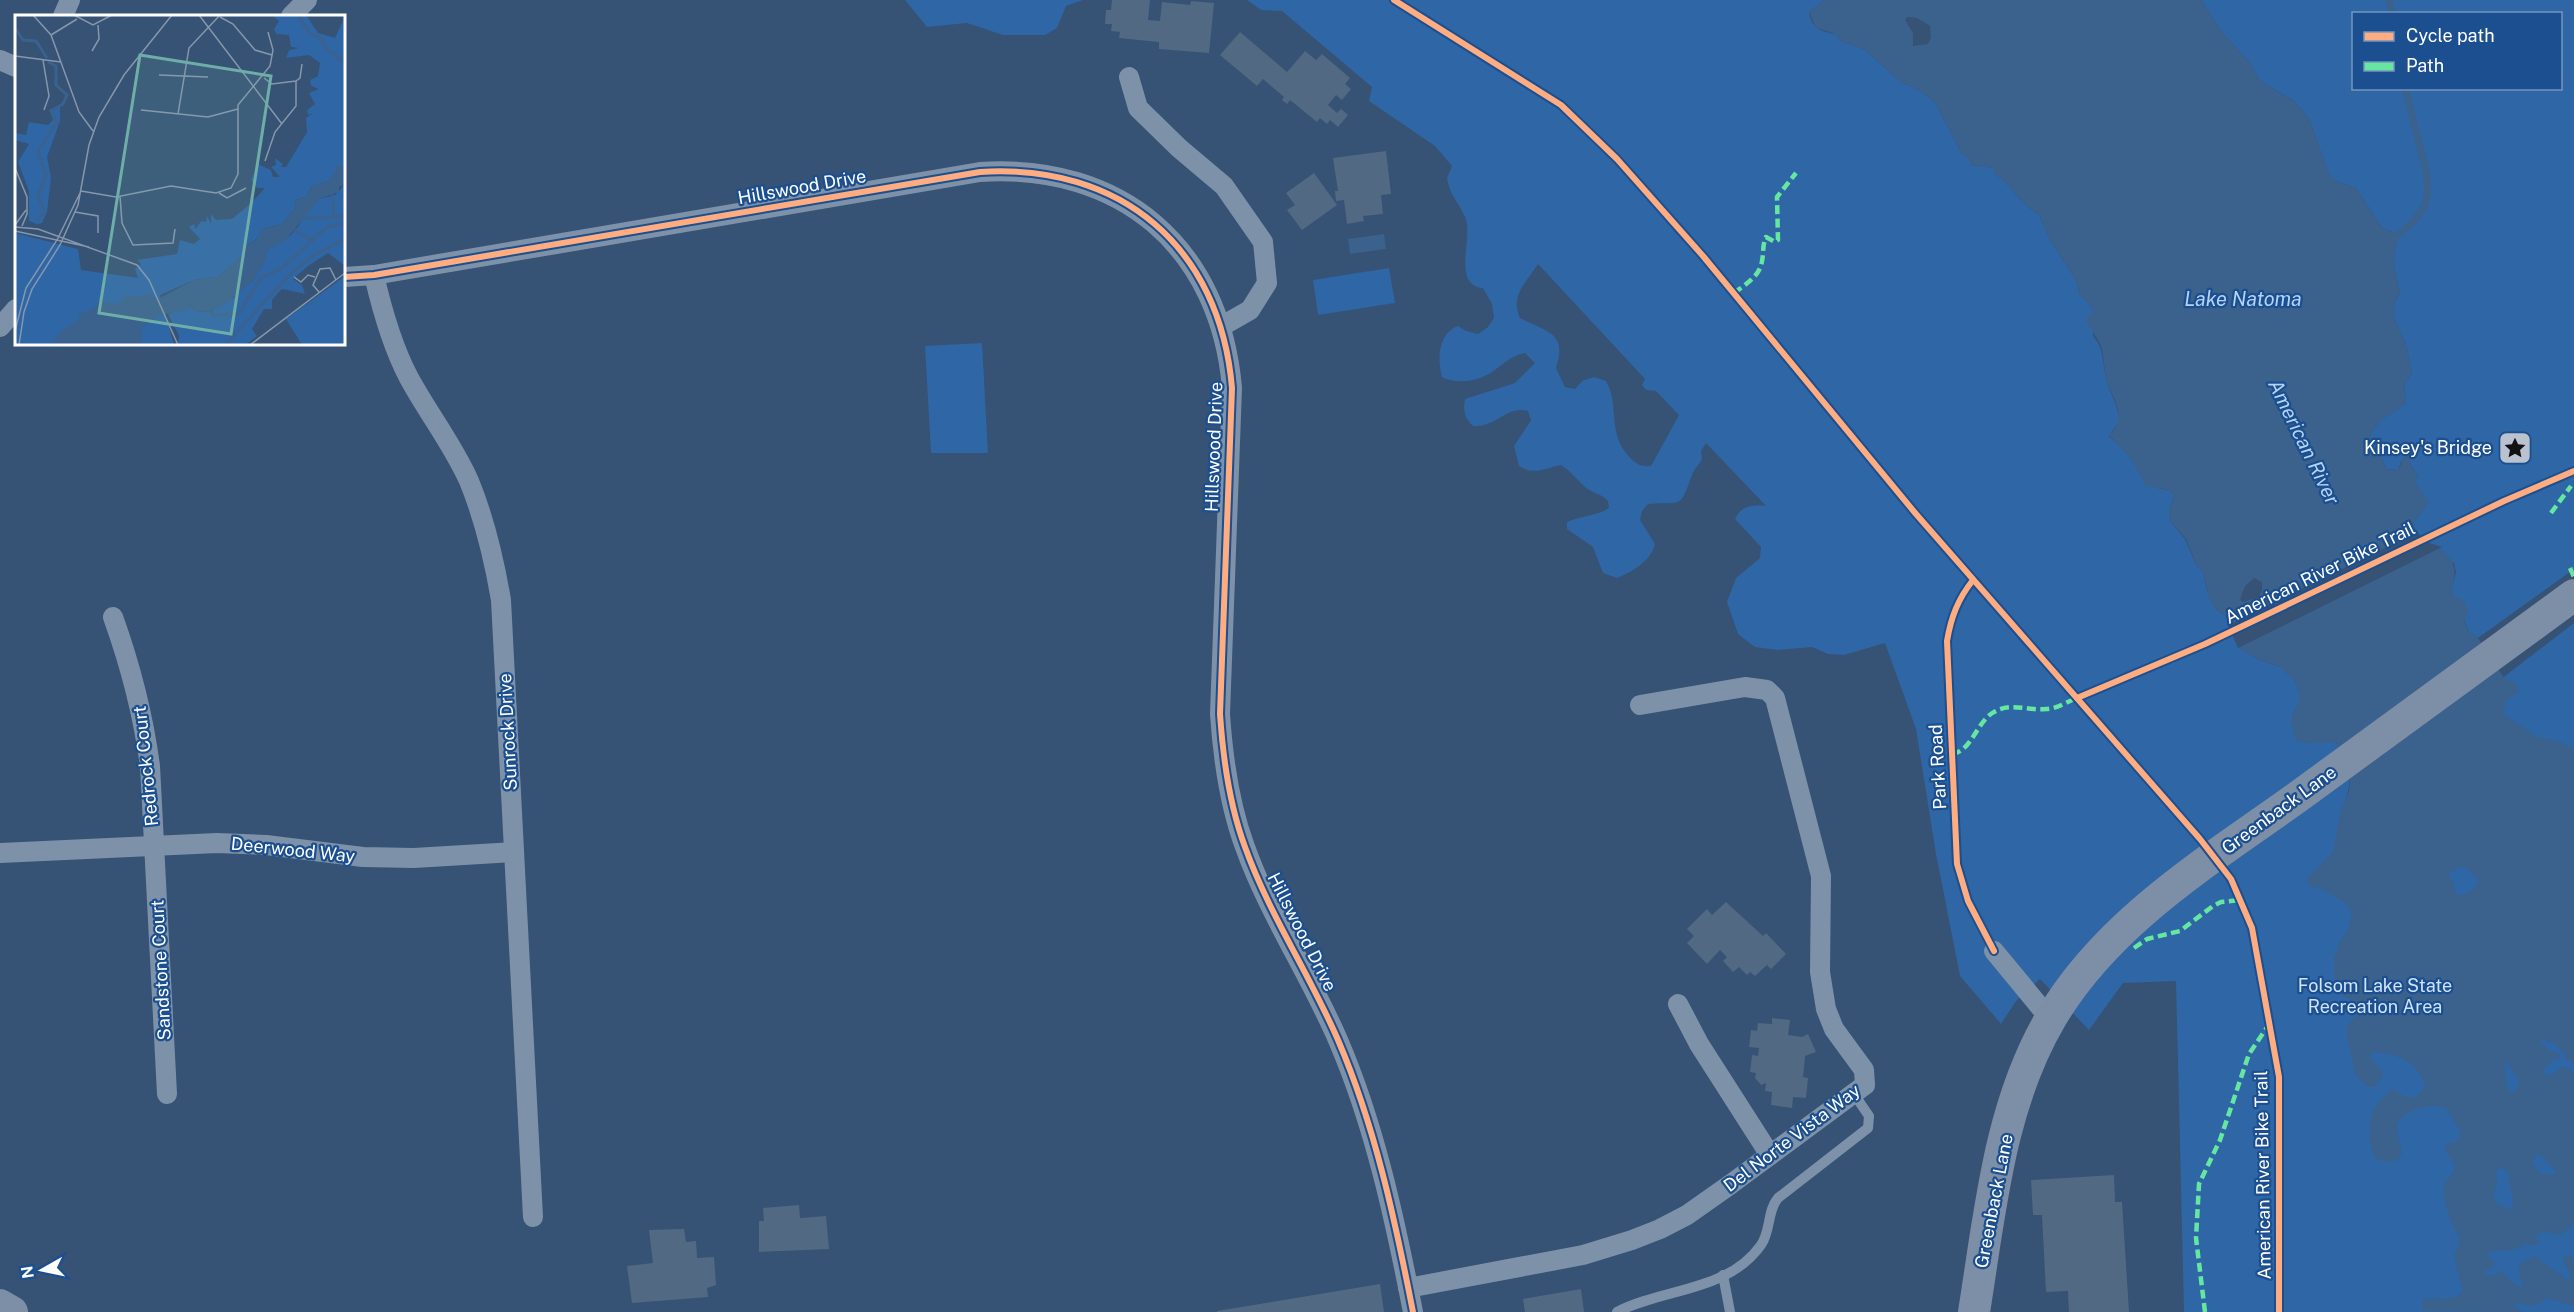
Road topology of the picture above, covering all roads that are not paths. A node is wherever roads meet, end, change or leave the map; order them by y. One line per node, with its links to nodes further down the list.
1 (70, 0): 3 (street)
2 (307, 0): 4 (street)
3 (63, 15)
4 (292, 15)
5 (0, 60): 6 (street)
6 (15, 67)
7 (1129, 77): 11 (street)
8 (374, 275): 9 (street, Hillswood Drive); 11 (street, Hillswood Drive); 17 (street, Sunrock Drive)
9 (345, 277)
10 (15, 310): 12 (street)
11 (1222, 326): 27 (street, Hillswood Drive)
12 (0, 327)
13 (2574, 595): 21 (main road, Greenback Lane)
14 (113, 617): 16 (street, Redrock Court)
15 (1640, 705): 23 (street, Del Norte Vista Way)
16 (154, 846): 17 (street, Deerwood Way); 18 (street, Deerwood Way); 22 (street, Sandstone Court)
17 (514, 852): 25 (street, Sunrock Drive)
18 (0, 853)
19 (1994, 951): 21 (street)
20 (1678, 1004): 24 (street)
21 (2050, 1019): 33 (main road, Greenback Lane)
22 (167, 1094)
23 (1854, 1094): 24 (street, Del Norte Vista Way); 26 (lane)
24 (1770, 1155): 27 (street, Del Norte Vista Way)
25 (533, 1217)
26 (1723, 1275): 31 (lane); 32 (lane)
27 (1408, 1288): 30 (street, Hillswood Drive)
28 (0, 1305): 29 (main road)
29 (12, 1312)
30 (1413, 1312)
31 (1617, 1312)
32 (1730, 1312)
33 (1974, 1312)

